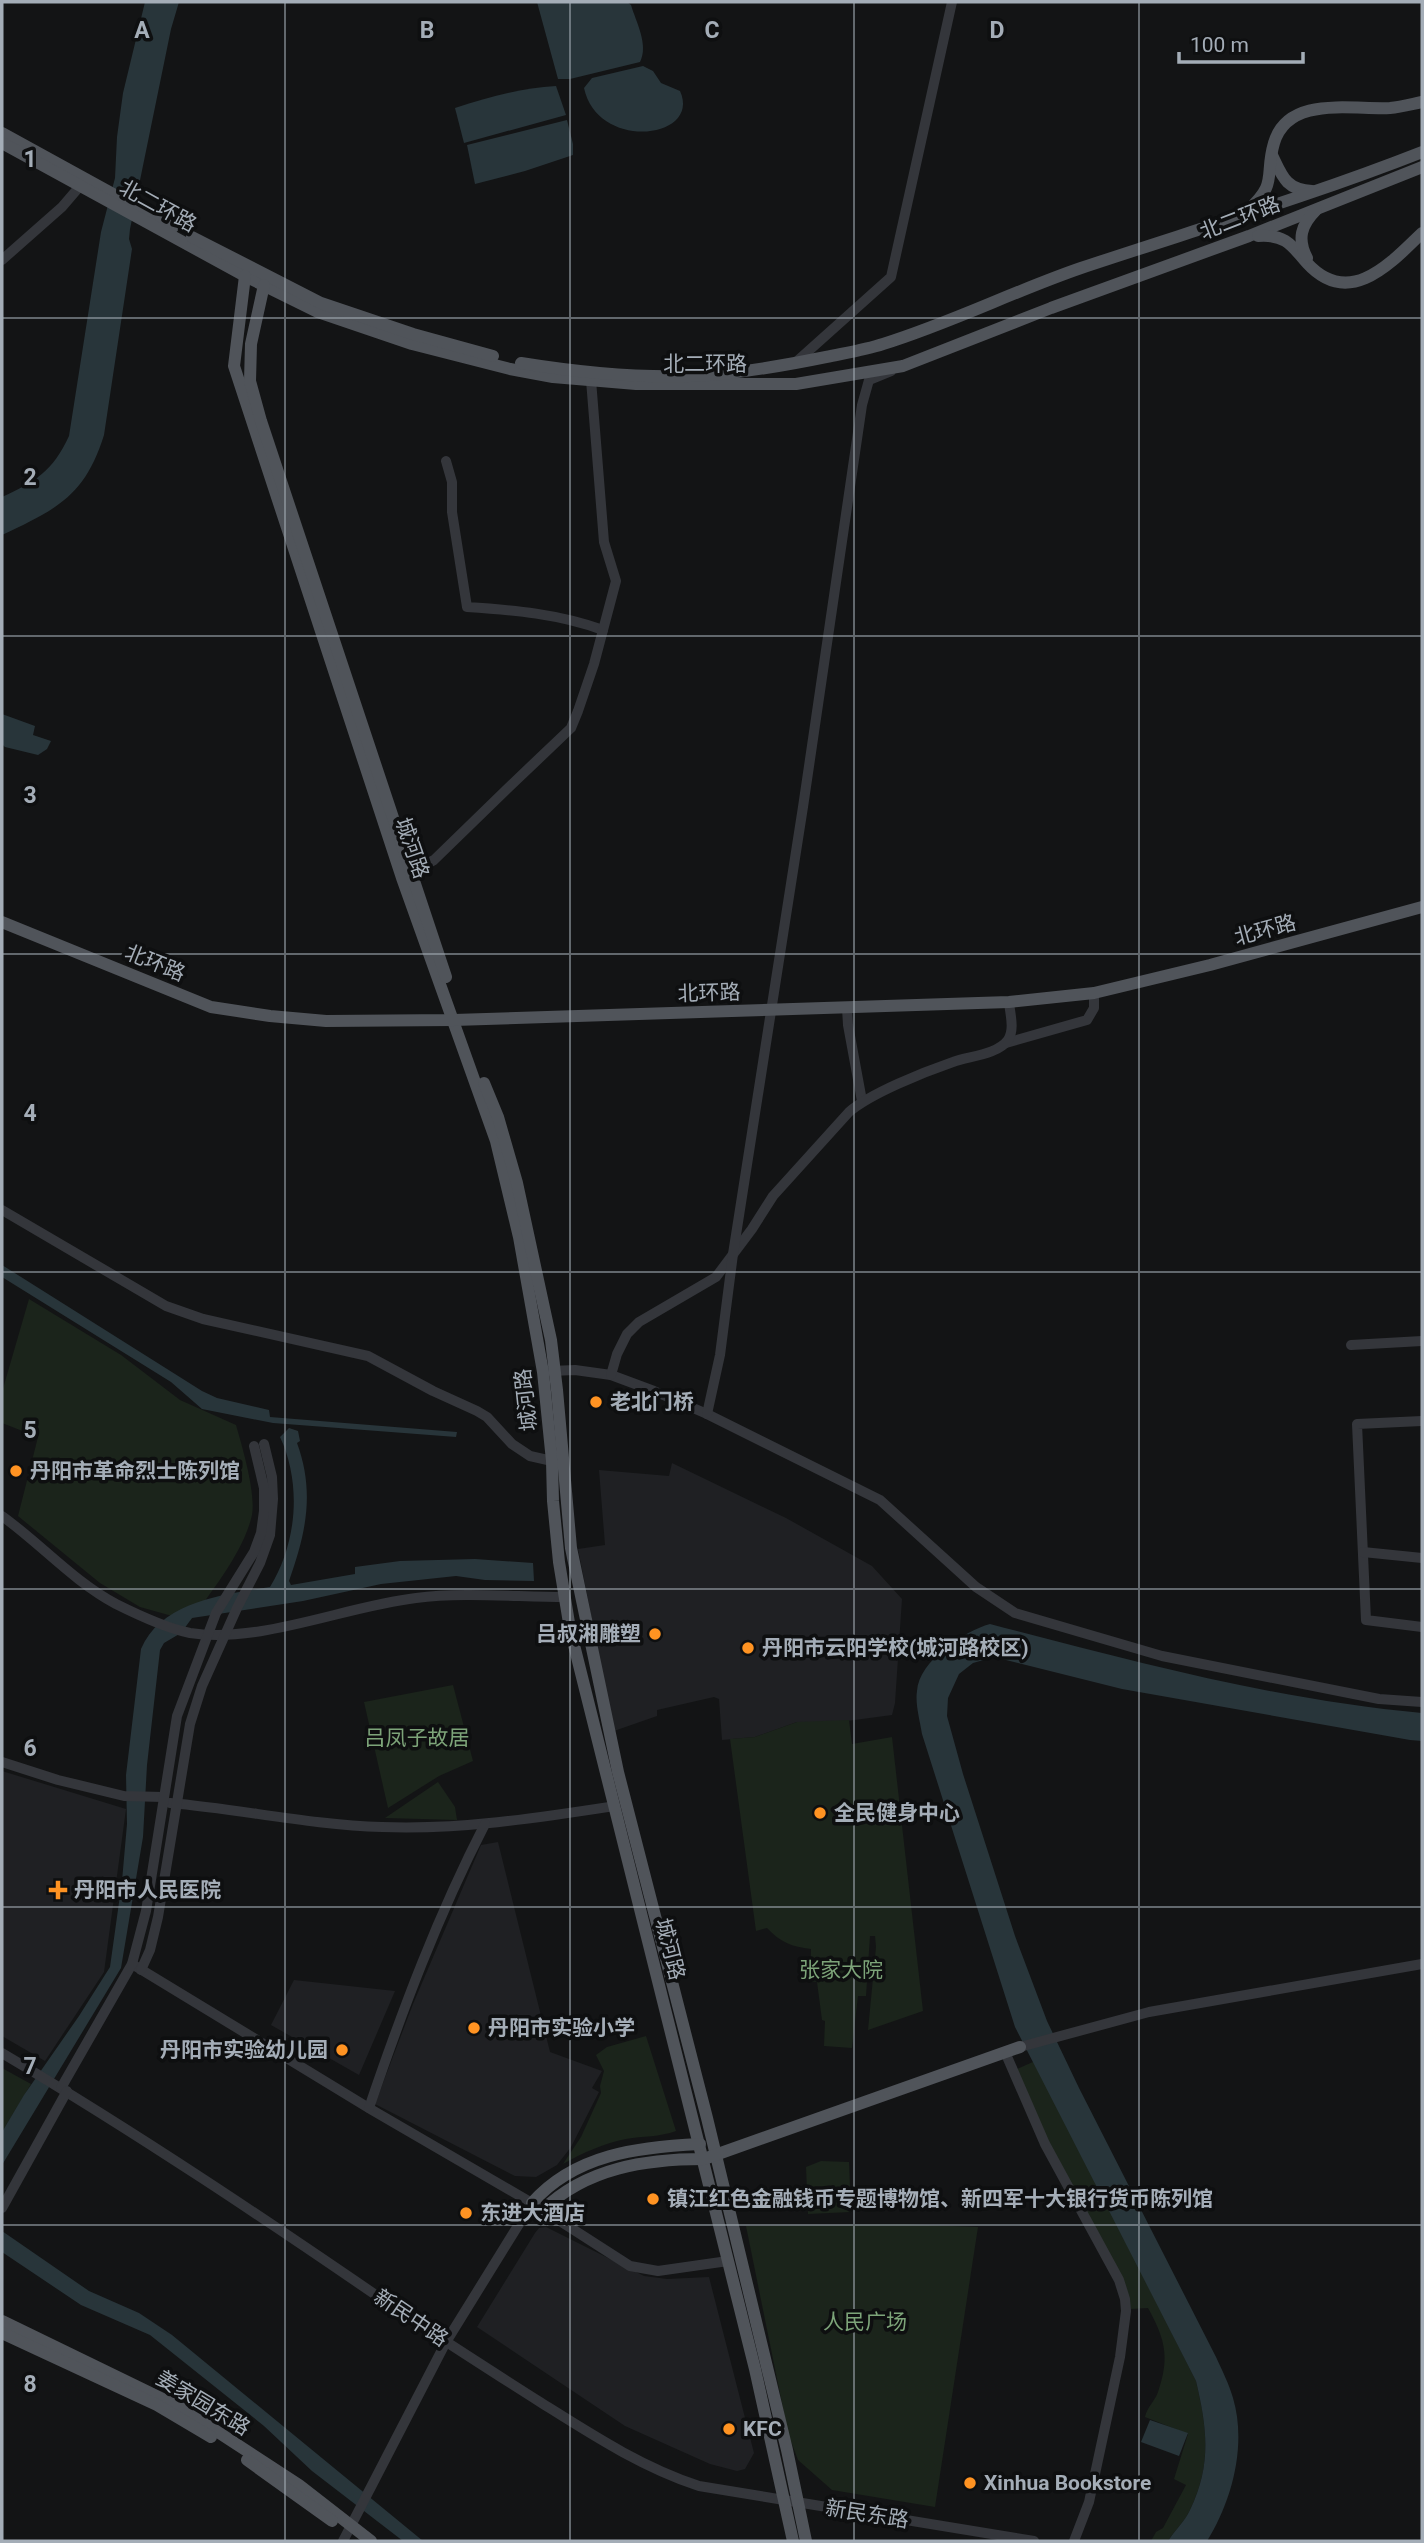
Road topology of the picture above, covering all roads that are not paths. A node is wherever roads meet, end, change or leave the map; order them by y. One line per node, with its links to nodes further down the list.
1 (952, 2): 20 (street)
2 (1422, 102): 6 (main road)
3 (2, 133): 9 (main road, 北二环路)
4 (2, 143): 8 (main road, 北二环路)
5 (1422, 152): 10 (main road, 北二环路)
6 (1272, 155): 10 (main road); 12 (main road)
7 (1422, 167): 11 (main road, 北二环路)
8 (80, 186): 9 (main road, 北二环路); 16 (street)
9 (95, 189): 13 (main road, 北二环路)
10 (1319, 191): 12 (main road, 北二环路)
11 (1320, 206): 15 (main road, 北二环路); 17 (main road)
12 (1243, 214): 20 (main road, 北二环路)
13 (144, 216): 18 (main road, 北二环路); 20 (main road, 北二环路)
14 (1422, 233): 17 (main road)
15 (1249, 236): 17 (main road); 21 (main road, 北二环路)
16 (2, 260)
17 (1312, 268)
18 (245, 276): 19 (main road, 北二环路); 25 (main road, 城河路)
19 (264, 285): 22 (main road, 北二环路); 25 (main road, 城河路)
20 (795, 363)
21 (903, 366): 22 (main road, 北二环路); 31 (street)
22 (591, 380): 24 (street)
23 (446, 461): 24 (street)
24 (603, 631): 25 (street)
25 (407, 876): 32 (main road, 城河路)
26 (1422, 907): 28 (main road, 北环路)
27 (2, 922): 32 (main road, 北环路)
28 (1094, 992): 29 (main road, 北环路); 33 (street)
29 (1009, 1002): 30 (main road, 北环路); 33 (street)
30 (847, 1008): 31 (main road, 北环路); 34 (street)
31 (772, 1011): 32 (main road, 北环路); 36 (street)
32 (457, 1020): 39 (main road, 城河路)
33 (1006, 1043): 34 (street)
34 (862, 1101): 36 (street)
35 (2, 1210): 43 (street)
36 (733, 1254): 40 (street); 41 (street)
37 (1422, 1341): 38 (street)
38 (1351, 1345)
39 (549, 1371): 40 (street); 43 (main road, 城河路); 65 (main road, 城河路)
40 (611, 1376): 41 (street)
41 (707, 1414): 51 (street)
42 (1422, 1421): 45 (street)
43 (552, 1461): 47 (main road, 城河路)
44 (2, 1516): 49 (street)
45 (1363, 1552): 46 (street); 48 (street)
46 (1422, 1558)
47 (565, 1597): 50 (street); 55 (main road, 城河路)
48 (1422, 1627)
49 (207, 1634): 50 (street); 50 (street); 53 (street)
50 (225, 1634): 54 (street)
51 (1422, 1702)
52 (2, 1762): 53 (street)
53 (163, 1800): 54 (street); 58 (street)
54 (175, 1804): 56 (street); 58 (street)
55 (615, 1806): 56 (street); 64 (main road, 城河路)
56 (485, 1824): 63 (street)
57 (1422, 1964): 59 (street)
58 (136, 1967): 62 (street); 63 (street)
59 (1020, 2047): 60 (main road)
60 (1005, 2052): 65 (main road); 80 (street)
61 (2, 2053): 62 (street, 新民中路)
62 (62, 2088): 67 (street); 71 (street, 新民中路)
63 (369, 2108): 66 (street)
64 (700, 2144): 65 (main road, 城河路); 66 (main road)
65 (710, 2157): 66 (main road); 68 (main road, 城河路); 73 (main road, 城河路)
66 (538, 2207): 68 (street); 71 (street)
67 (2, 2208)
68 (727, 2260): 72 (main road, 城河路)
69 (2, 2321): 74 (main road, 姜家园东路)
70 (2, 2333): 74 (main road, 姜家园东路)
71 (446, 2342): 72 (street, 新民中路); 74 (street)
72 (782, 2499): 73 (street, 新民东路); 77 (main road, 城河路)
73 (798, 2503): 78 (main road, 城河路); 79 (street, 新民东路)
74 (349, 2528): 75 (main road, 姜家园东路); 76 (main road, 姜家园东路)
75 (358, 2541)
76 (370, 2541)
77 (793, 2541)
78 (806, 2541)
79 (1034, 2541)
80 (1074, 2541)

